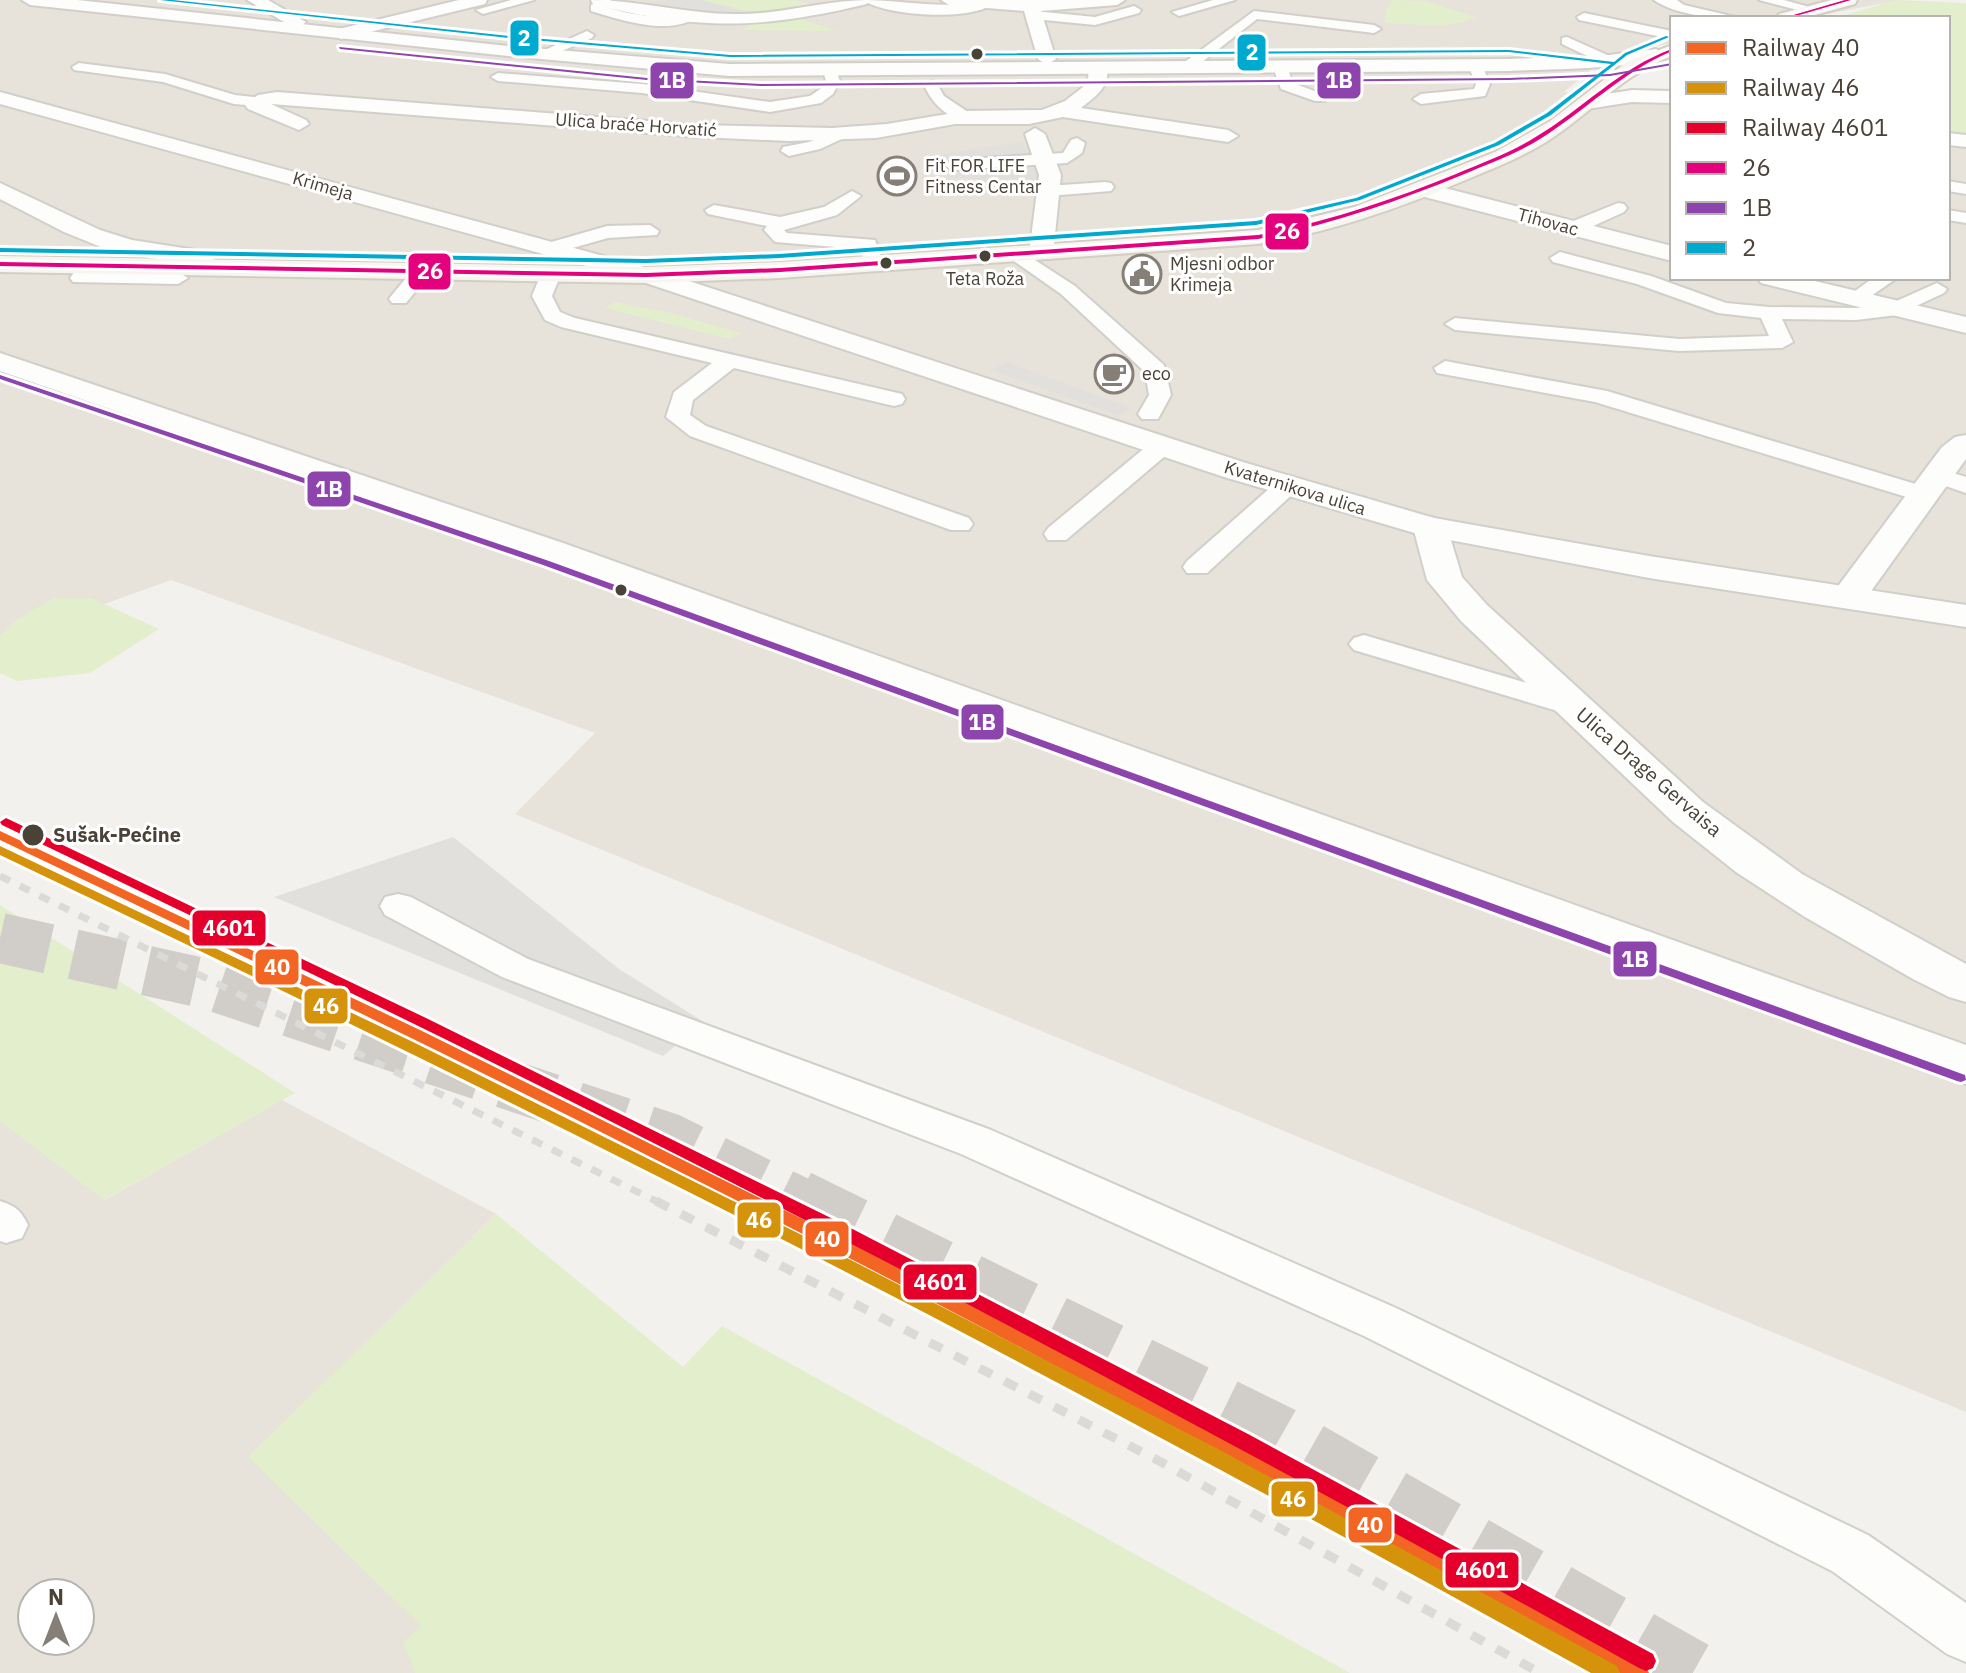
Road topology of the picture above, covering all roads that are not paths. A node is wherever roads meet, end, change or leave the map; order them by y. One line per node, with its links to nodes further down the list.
1 (30, 0): 24 (street)
2 (255, 0): 24 (street)
3 (528, 0): 14 (lane)
4 (861, 0): 21 (street)
5 (869, 0): 15 (lane)
6 (949, 0): 15 (street)
7 (1117, 0): 19 (street)
8 (1229, 0): 20 (lane)
9 (1660, 0): 22 (lane)
10 (1765, 0): 18 (lane)
11 (602, 1): 21 (street)
12 (1845, 1): 18 (main road)
13 (676, 3): 21 (lane)
14 (481, 5): 26 (street)
15 (985, 5): 19 (street)
16 (1619, 9): 28 (lane)
17 (1134, 10): 19 (lane)
18 (1813, 10): 23 (main road)
19 (1033, 11): 33 (street)
20 (1179, 12)
21 (697, 16)
22 (1723, 16)
23 (1792, 16)
24 (287, 28): 26 (street)
25 (1374, 29): 37 (lane)
26 (341, 34): 32 (street)
27 (587, 35): 32 (lane)
28 (1670, 35)
29 (1567, 41): 40 (lane)
30 (1356, 45): 35 (lane)
31 (1664, 52): 40 (main road)
32 (543, 54): 41 (street)
33 (1047, 59)
34 (1475, 65): 35 (street); 40 (street); 48 (lane)
35 (1372, 66): 38 (street)
36 (79, 67): 49 (lane)
37 (1187, 67): 38 (street); 39 (street)
38 (1280, 67): 47 (lane)
39 (1098, 68): 41 (street); 51 (street, Ulica braće Horvatić)
40 (1611, 69): 44 (street); 50 (main road)
41 (830, 71): 42 (lane)
42 (498, 77)
43 (931, 85): 52 (lane)
44 (1670, 89)
45 (1670, 97): 50 (street)
46 (0, 98): 74 (street, Krimeja)
47 (1320, 98)
48 (1421, 99)
49 (258, 101): 53 (street); 54 (street, Ulica braće Horvatić)
50 (1587, 103): 63 (main road)
51 (1064, 111): 52 (street, Ulica braće Horvatić); 56 (street, Ulica braće Horvatić)
52 (965, 117): 54 (street, Ulica braće Horvatić)
53 (299, 124)
54 (840, 134): 58 (lane)
55 (1035, 134): 59 (street)
56 (1228, 136)
57 (1077, 143): 59 (lane)
58 (789, 151)
59 (1046, 159): 60 (lane); 64 (street)
60 (952, 165)
61 (2, 181): 78 (street)
62 (1105, 187): 64 (lane)
63 (1425, 190): 69 (street, Tihovac); 72 (main road)
64 (1048, 191): 72 (street)
65 (852, 196): 68 (lane)
66 (1618, 208): 69 (lane)
67 (714, 210): 68 (lane)
68 (780, 223): 77 (lane)
69 (1573, 228): 71 (street, Tihovac)
70 (650, 231): 74 (lane)
71 (1670, 253)
72 (1030, 254): 77 (main road); 95 (lane)
73 (1560, 258): 88 (lane)
74 (550, 261): 79 (main road); 80 (main road); 91 (lane)
75 (0, 264): 76 (main road)
76 (90, 264): 78 (main road); 81 (lane)
77 (874, 264): 80 (main road)
78 (207, 265): 79 (main road)
79 (422, 271): 85 (lane)
80 (646, 275): 97 (street, Kvaternikova ulica)
81 (178, 278)
82 (1778, 280): 86 (street)
83 (1884, 280): 86 (lane)
84 (1937, 289): 87 (lane)
85 (399, 299)
86 (1854, 299): 87 (street)
87 (1897, 309): 88 (lane); 90 (street)
88 (1769, 313): 89 (lane)
89 (1455, 324)
90 (1966, 325)
91 (732, 359): 94 (lane); 100 (lane)
92 (0, 362): 110 (street)
93 (1445, 368): 98 (lane)
94 (894, 399)
95 (1150, 414)
96 (1966, 444): 98 (street)
97 (1162, 446): 99 (street, Kvaternikova ulica); 102 (lane)
98 (1942, 485): 104 (street)
99 (1287, 486): 101 (street, Kvaternikova ulica); 103 (lane)
100 (960, 524)
101 (1430, 527): 104 (street, Kvaternikova ulica); 107 (street, Ulica Drage Gervaisa)
102 (1057, 534)
103 (1197, 567)
104 (1848, 597): 105 (street, Kvaternikova ulica)
105 (1966, 616)
106 (1364, 644): 107 (lane)
107 (1574, 707): 109 (street, Ulica Drage Gervaisa)
108 (398, 906): 111 (lane)
109 (1966, 985)
110 (1966, 1065)
111 (1966, 1635)

